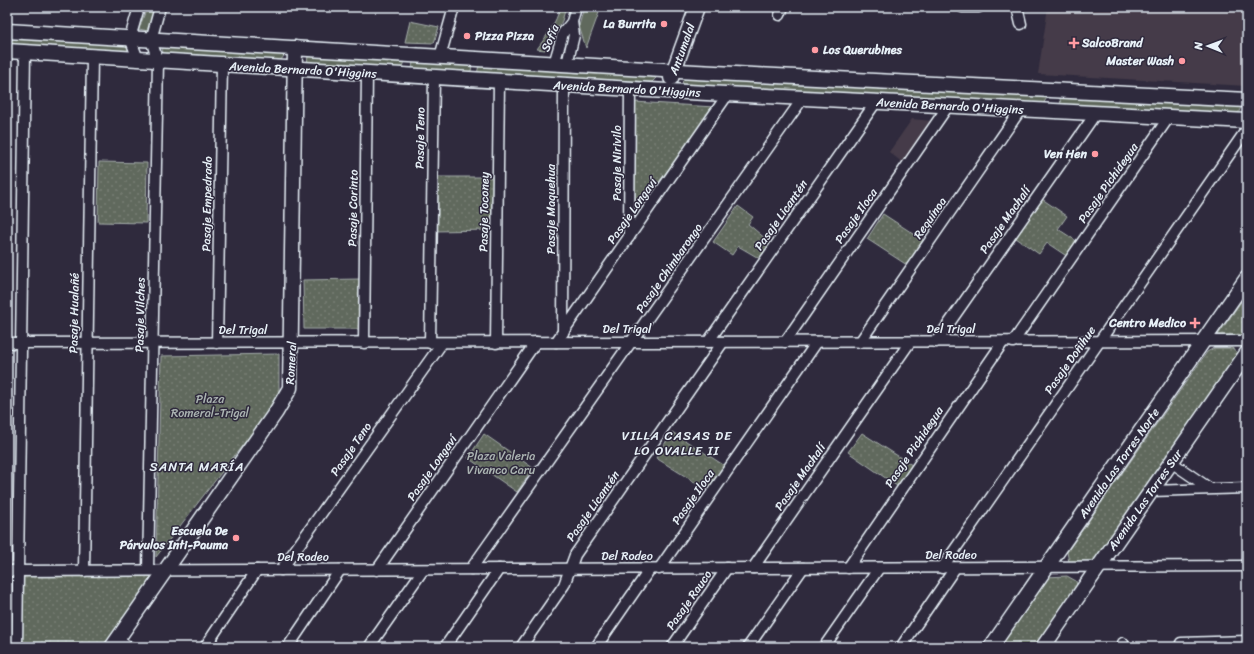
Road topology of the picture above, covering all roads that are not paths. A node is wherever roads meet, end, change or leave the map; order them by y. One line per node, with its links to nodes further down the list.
1 (138, 7): 11 (street)
2 (160, 7): 12 (street)
3 (454, 7): 18 (street)
4 (576, 7): 22 (street, Sofía)
5 (697, 7): 25 (main road, Antumalal)
6 (962, 7): 7 (street)
7 (979, 7)
8 (1017, 7): 9 (street)
9 (1021, 24)
10 (7, 31): 11 (main road, Avenida Bernardo O'Higgins)
11 (130, 38): 12 (main road, Avenida Bernardo O'Higgins); 20 (street)
12 (151, 40): 13 (main road, Avenida Bernardo O'Higgins); 21 (street, Pasaje Vilches)
13 (295, 48): 16 (main road, Avenida Bernardo O'Higgins); 24 (main road, Romeral)
14 (7, 52): 15 (main road, Avenida Bernardo O'Higgins)
15 (25, 53): 17 (main road, Avenida Bernardo O'Higgins); 73 (street)
16 (415, 55): 18 (main road, Avenida Bernardo O'Higgins); 27 (main road)
17 (92, 57): 20 (main road, Avenida Bernardo O'Higgins); 65 (street, Pasaje Hualañé)
18 (440, 57): 19 (main road, Avenida Bernardo O'Higgins)
19 (474, 59): 22 (main road, Avenida Bernardo O'Higgins); 29 (main road)
20 (138, 60): 21 (main road, Avenida Bernardo O'Higgins)
21 (158, 61): 23 (main road, Avenida Bernardo O'Higgins); 66 (street, Pasaje Vilches)
22 (560, 64): 25 (main road, Avenida Bernardo O'Higgins)
23 (222, 65): 24 (main road, Avenida Bernardo O'Higgins); 67 (street, Pasaje Empedrado)
24 (295, 69): 26 (main road, Avenida Bernardo O'Higgins); 68 (main road, Romeral)
25 (673, 71): 33 (main road, Antumalal); 34 (main road, Avenida Bernardo O'Higgins)
26 (368, 74): 27 (main road, Avenida Bernardo O'Higgins); 69 (street, Pasaje Corinto)
27 (403, 76): 28 (main road, Avenida Bernardo O'Higgins)
28 (434, 77): 29 (main road, Avenida Bernardo O'Higgins); 70 (street, Pasaje Teno)
29 (471, 80): 30 (main road, Avenida Bernardo O'Higgins)
30 (499, 81): 31 (main road, Avenida Bernardo O'Higgins); 53 (street, Pasaje Toconey)
31 (564, 85): 32 (main road, Avenida Bernardo O'Higgins); 49 (street, Pasaje Maquehua)
32 (630, 89): 33 (main road, Avenida Bernardo O'Higgins); 47 (street, Pasaje Nirivilo)
33 (668, 91): 35 (main road, Avenida Bernardo O'Higgins)
34 (1059, 91): 36 (main road, Avenida Bernardo O'Higgins); 42 (main road)
35 (728, 94): 37 (main road, Avenida Bernardo O'Higgins); 47 (street, Pasaje Longaví)
36 (1179, 97): 38 (main road, Avenida Bernardo O'Higgins); 44 (main road)
37 (803, 98): 39 (main road, Avenida Bernardo O'Higgins); 56 (street, Pasaje Chimbarongo)
38 (1247, 100)
39 (876, 102): 40 (main road, Avenida Bernardo O'Higgins); 57 (street, Pasaje Licantén)
40 (948, 106): 41 (main road, Avenida Bernardo O'Higgins); 59 (street, Pasaje Iloca)
41 (1021, 109): 42 (main road, Avenida Bernardo O'Higgins); 61 (street, Requínoa)
42 (1059, 111): 43 (main road, Avenida Bernardo O'Higgins)
43 (1096, 113): 44 (main road, Avenida Bernardo O'Higgins); 63 (street, Pasaje Machalí)
44 (1174, 117): 45 (main road, Avenida Bernardo O'Higgins); 64 (street, Pasaje Pichidegua)
45 (1247, 121)
46 (1247, 129): 50 (street, Pasaje Doñihue)
47 (629, 237): 49 (street, Pasaje Longaví)
48 (1247, 278): 51 (main road, Avenida Las Torres Norte)
49 (563, 333): 55 (street, Pasaje Longaví)
50 (1099, 341): 51 (street, Del Trigal); 64 (street, Del Trigal); 87 (street, Pasaje Doñihue)
51 (1203, 341): 52 (street, Del Trigal); 80 (main road, Avenida Las Torres Norte)
52 (1247, 341)
53 (496, 342): 54 (street, Del Trigal); 71 (street, Del Trigal)
54 (536, 342): 55 (street, Del Trigal); 98 (street, Pasaje Longaví)
55 (556, 342): 56 (street, Del Trigal)
56 (631, 342): 57 (street, Del Trigal); 89 (street, Pasaje Chimbarongo)
57 (708, 342): 58 (street, Del Trigal)
58 (723, 342): 59 (street, Del Trigal); 91 (street, Pasaje Licantén)
59 (785, 342): 60 (street, Del Trigal)
60 (817, 342): 61 (street, Del Trigal); 92 (street, Pasaje Iloca)
61 (860, 342): 62 (street, Del Trigal)
62 (910, 342): 63 (street, Del Trigal); 83 (street, Pasaje Machalí)
63 (936, 342): 64 (street, Del Trigal)
64 (1008, 342): 85 (street, Pasaje Pichidegua)
65 (87, 343): 66 (street, Del Trigal); 73 (street, Del Trigal); 102 (street, Pasaje Hualañé)
66 (152, 343): 67 (street, Del Trigal); 93 (street, Pasaje Vilches)
67 (217, 343): 68 (street, Del Trigal)
68 (292, 343): 69 (street, Del Trigal); 94 (main road, Romeral)
69 (364, 343): 70 (street, Del Trigal)
70 (430, 343): 71 (street, Del Trigal)
71 (442, 343): 96 (street, Pasaje Teno)
72 (7, 344): 73 (street, Del Trigal)
73 (21, 344): 101 (street)
74 (1247, 353): 75 (main road, Avenida Las Torres Sur)
75 (1171, 462): 77 (street); 78 (main road, Avenida Las Torres Sur)
76 (1247, 487): 77 (street)
77 (1209, 488): 78 (street)
78 (1151, 490): 81 (main road, Avenida Las Torres Sur)
79 (1247, 566): 81 (street, Del Rodeo)
80 (1046, 567): 81 (street, Del Rodeo); 88 (street, Del Rodeo); 118 (main road, Avenida Las Torres Norte)
81 (1098, 567): 119 (main road, Avenida Las Torres Sur)
82 (727, 568): 83 (street, Del Rodeo); 92 (street, Del Rodeo); 114 (street, Pasaje Rauco)
83 (753, 568): 84 (street, Del Rodeo)
84 (803, 568): 85 (street, Del Rodeo); 115 (street)
85 (848, 568): 86 (street, Del Rodeo)
86 (879, 568): 87 (street, Del Rodeo); 116 (street)
87 (942, 568): 88 (street, Del Rodeo)
88 (955, 568): 117 (street)
89 (471, 569): 90 (street, Del Rodeo); 99 (street, Del Rodeo)
90 (499, 569): 91 (street, Del Rodeo); 111 (street)
91 (570, 569): 92 (street, Del Rodeo); 112 (street, Pasaje Licantén)
92 (655, 569): 113 (street, Pasaje Iloca)
93 (148, 570): 94 (street, Del Rodeo); 102 (street, Del Rodeo)
94 (165, 570): 95 (street, Del Rodeo); 105 (main road, Romeral)
95 (257, 570): 96 (street, Del Rodeo); 108 (street)
96 (281, 570): 97 (street, Del Rodeo)
97 (340, 570): 98 (street, Del Rodeo); 109 (street)
98 (377, 570): 99 (street, Del Rodeo)
99 (423, 570): 110 (street)
100 (7, 571): 101 (street, Del Rodeo)
101 (18, 571): 102 (street, Del Rodeo); 107 (street)
102 (84, 571)
103 (1247, 641): 106 (street)
104 (1181, 643): 106 (street)
105 (119, 644)
106 (1194, 645)
107 (17, 647)
108 (204, 647)
109 (288, 647)
110 (369, 647)
111 (445, 647)
112 (521, 647)
113 (596, 647)
114 (672, 647)
115 (748, 647)
116 (824, 647)
117 (901, 647)
118 (991, 647)
119 (1043, 647)

